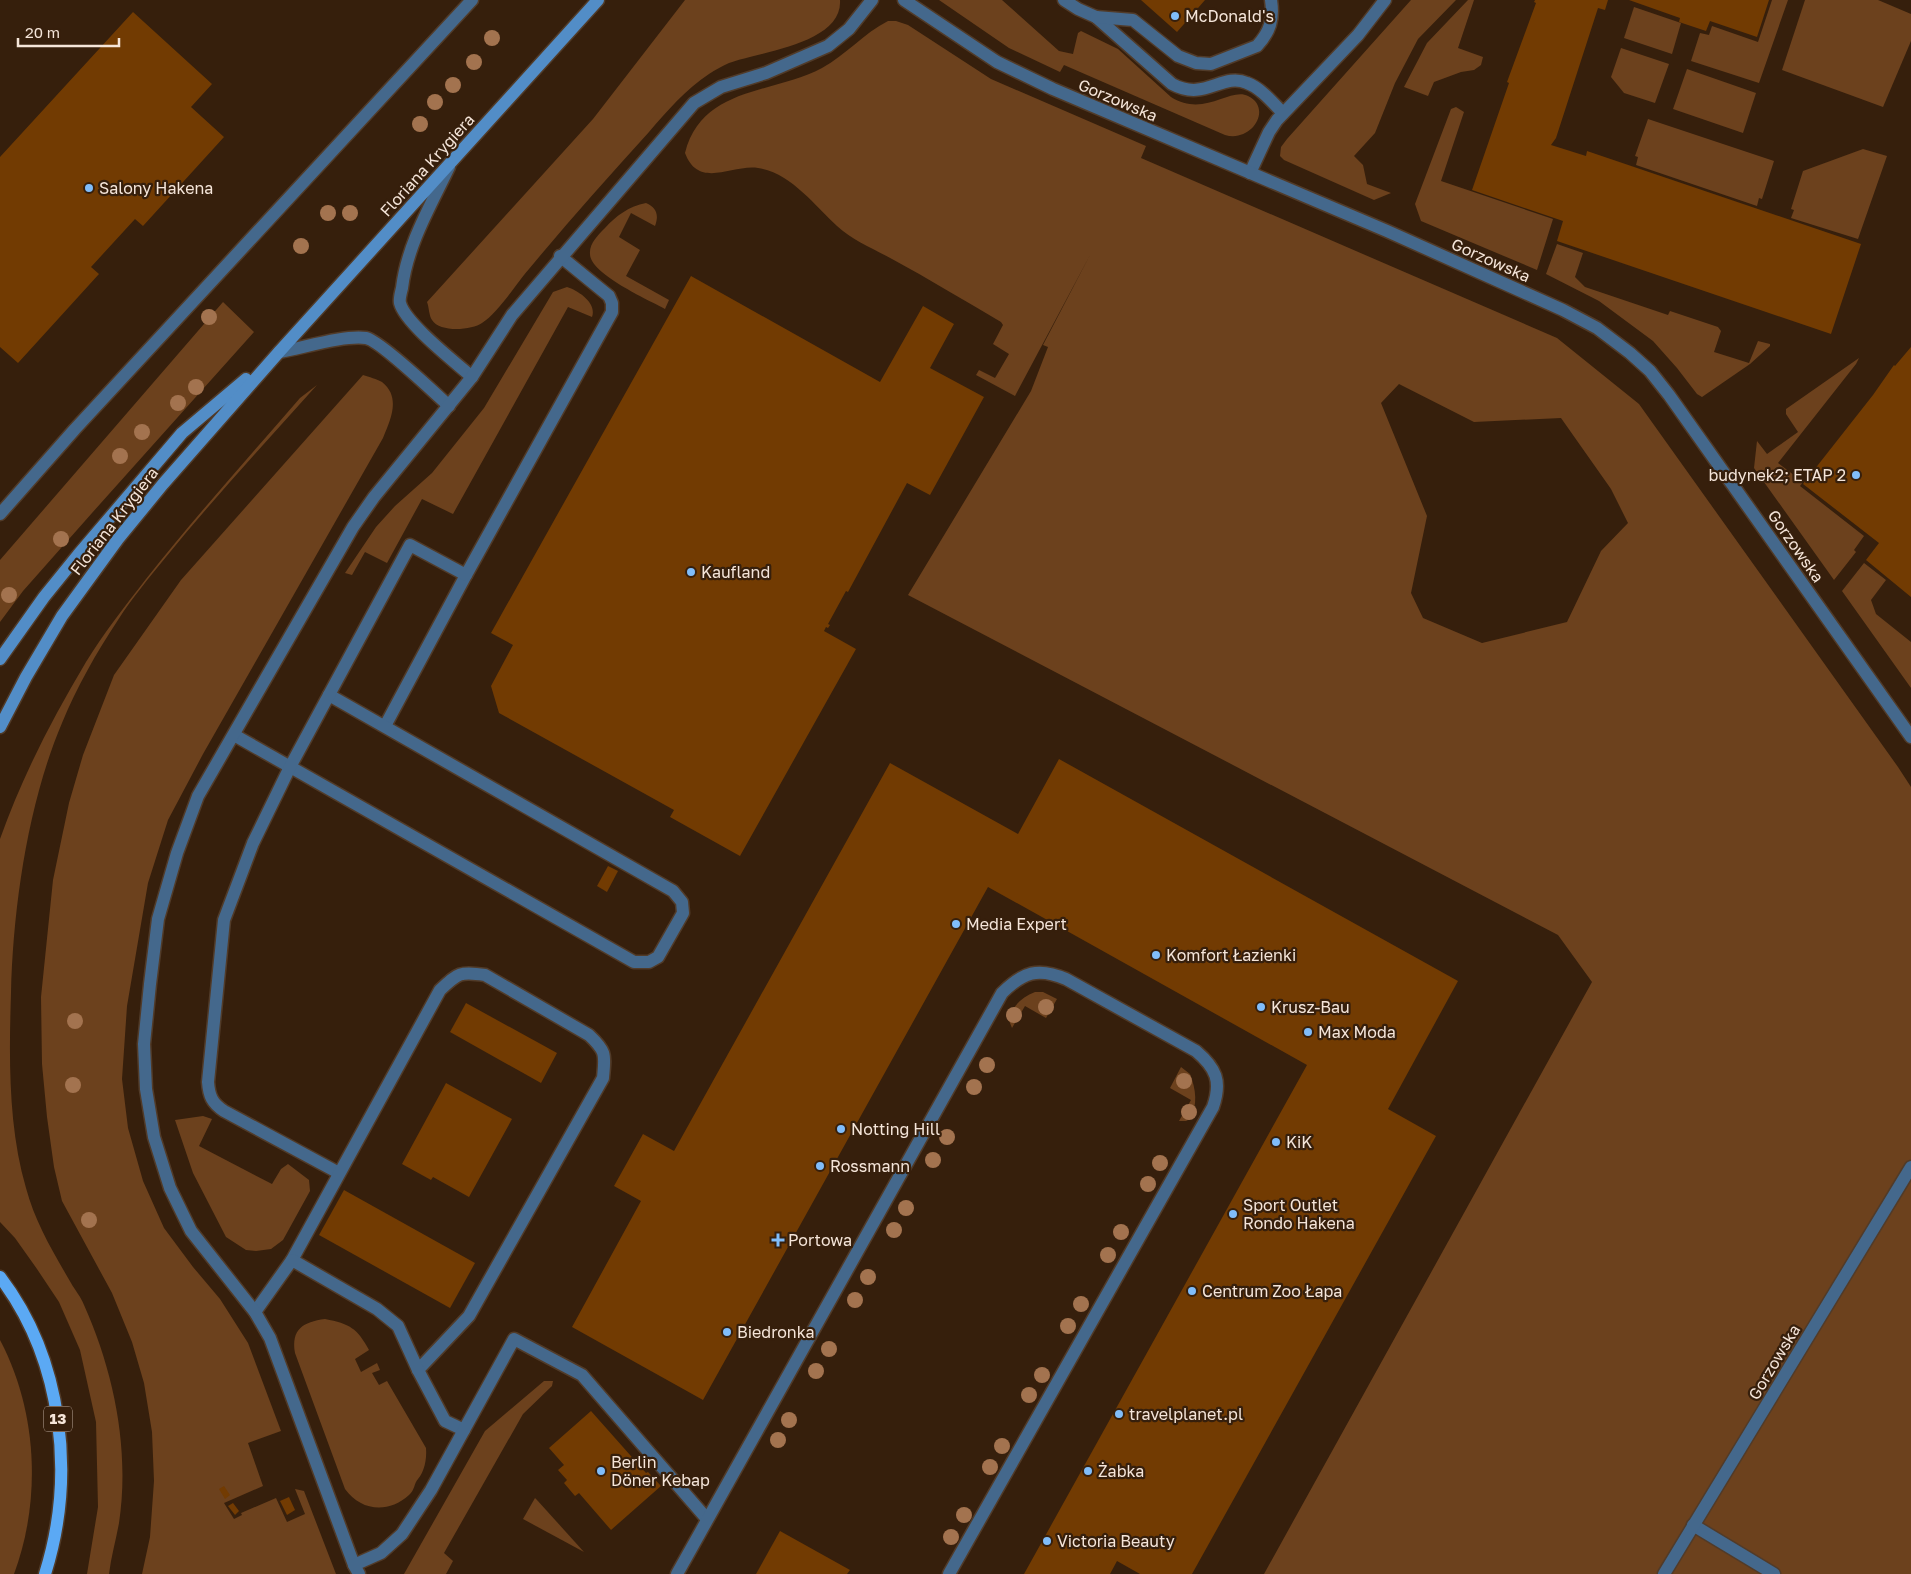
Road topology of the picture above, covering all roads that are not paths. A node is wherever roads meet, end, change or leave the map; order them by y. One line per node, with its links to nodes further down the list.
1 (472, 0): 16 (street)
2 (598, 0): 10 (street, Floriana Krygiera)
3 (872, 0): 12 (street)
4 (904, 0): 11 (street, Gorzowska)
5 (1064, 0): 8 (street)
6 (1271, 0): 8 (street)
7 (1385, 0): 9 (street)
8 (1096, 18): 9 (street)
9 (1283, 113): 11 (street)
10 (451, 164): 13 (street, Floriana Krygiera); 14 (street)
11 (1250, 174): 23 (street, Gorzowska)
12 (560, 256): 14 (street); 17 (street)
13 (279, 352): 15 (street); 18 (street, Floriana Krygiera); 21 (street, Floriana Krygiera)
14 (472, 377): 15 (street)
15 (449, 406): 22 (street)
16 (0, 514)
17 (466, 575): 19 (street); 20 (street)
18 (0, 659)
19 (329, 695): 20 (street); 24 (street)
20 (385, 726): 24 (street)
21 (0, 728)
22 (234, 735): 24 (street); 29 (street)
23 (1911, 737)
24 (290, 767): 26 (street)
25 (1911, 1167): 33 (street, Gorzowska)
26 (339, 1173): 27 (street); 30 (street)
27 (292, 1260): 29 (street); 30 (street)
28 (0, 1277): 35 (main road, 13)
29 (255, 1312): 34 (street)
30 (418, 1370): 31 (street)
31 (464, 1430): 32 (street); 34 (street)
32 (707, 1519): 36 (street); 37 (street)
33 (1693, 1526): 38 (street, Gorzowska); 39 (street)
34 (357, 1570)
35 (46, 1574)
36 (677, 1574)
37 (949, 1574)
38 (1664, 1574)
39 (1774, 1574)

